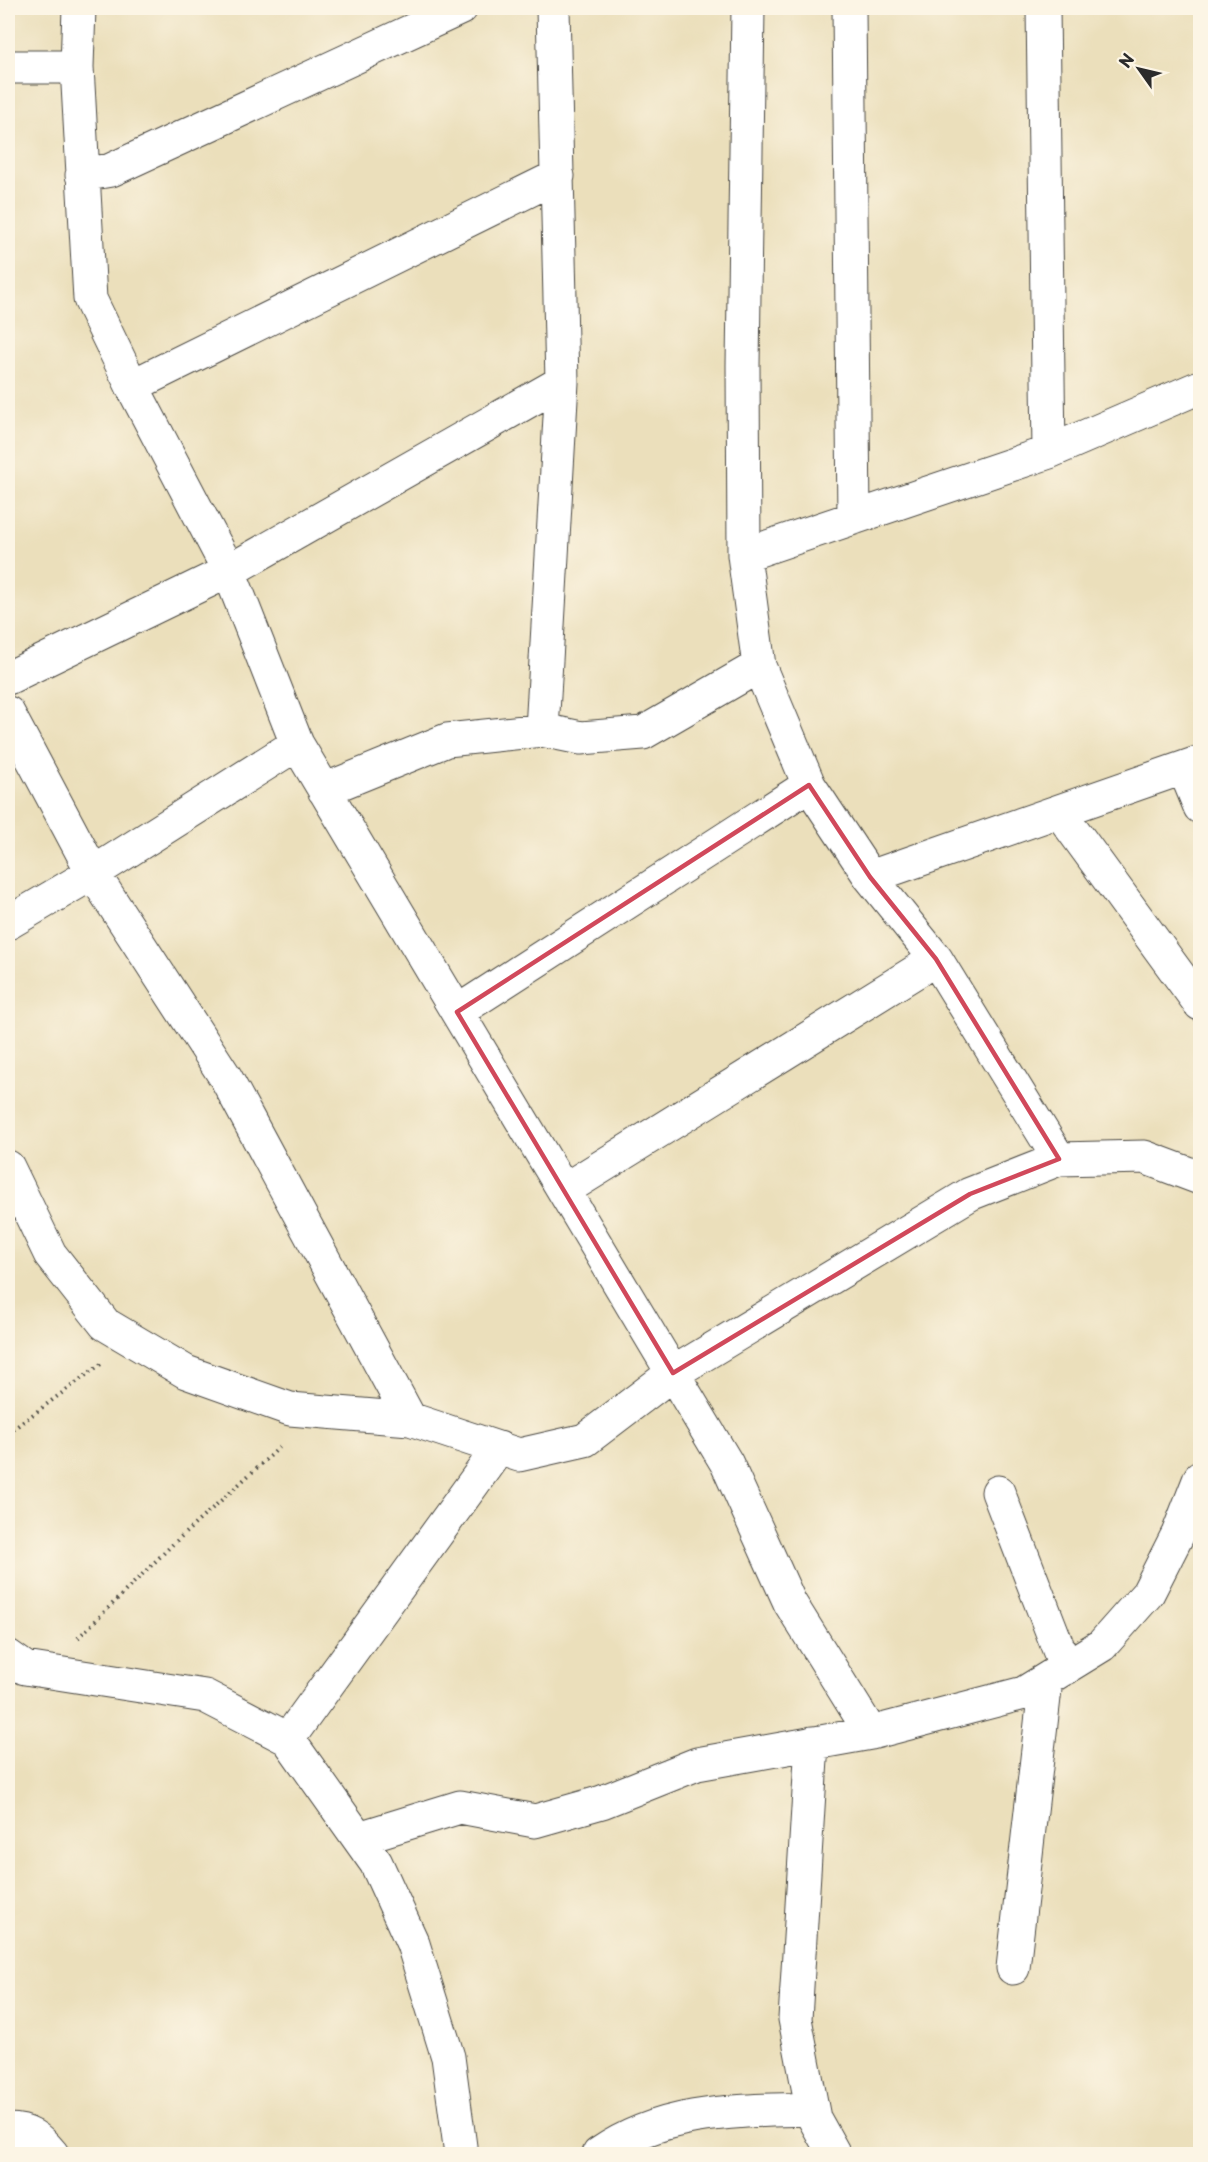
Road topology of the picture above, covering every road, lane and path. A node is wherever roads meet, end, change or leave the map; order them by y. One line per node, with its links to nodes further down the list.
1 (78, 8): 8 (street)
2 (461, 8): 9 (street)
3 (553, 8): 10 (street)
4 (748, 8): 16 (street)
5 (849, 8): 15 (street)
6 (1043, 8): 14 (street)
7 (8, 67): 8 (street)
8 (77, 67): 9 (street)
9 (82, 175): 12 (street)
10 (558, 176): 11 (street); 12 (street)
11 (562, 382): 17 (street); 21 (street)
12 (132, 386): 17 (street)
13 (1200, 387): 14 (street)
14 (1049, 452): 15 (street)
15 (854, 518): 16 (street)
16 (744, 555): 18 (street)
17 (229, 571): 19 (street); 22 (street)
18 (759, 666): 21 (street); 24 (street)
19 (8, 678)
20 (8, 713): 28 (street)
21 (542, 730): 25 (street)
22 (297, 744): 25 (street); 28 (street)
23 (1192, 765): 26 (street); 27 (street)
24 (809, 784): 29 (street); 33 (street)
25 (324, 790): 33 (street)
26 (1200, 807)
27 (1059, 811): 29 (street); 32 (street)
28 (93, 873): 30 (street); 41 (street)
29 (870, 877): 31 (street)
30 (8, 923)
31 (936, 959): 34 (street); 37 (street)
32 (1200, 1004)
33 (458, 1012): 37 (street)
34 (1059, 1159): 36 (street); 39 (street)
35 (8, 1167): 38 (street)
36 (1200, 1178)
37 (564, 1190): 39 (street)
38 (132, 1341): 40 (street); 42 (path)
39 (673, 1373): 43 (street); 49 (street)
40 (320, 1411): 41 (street); 47 (path)
41 (410, 1419): 43 (street)
42 (8, 1433)
43 (499, 1448): 50 (street)
44 (1200, 1478): 48 (street)
45 (998, 1492): 48 (street)
46 (8, 1656): 47 (street)
47 (45, 1671): 50 (street)
48 (1056, 1674): 49 (street); 53 (street)
49 (871, 1733): 51 (street)
50 (288, 1739): 52 (street)
51 (812, 1743): 52 (street); 54 (street)
52 (359, 1838): 57 (street)
53 (1013, 1968)
54 (812, 2109): 58 (street); 59 (street)
55 (8, 2130): 56 (street)
56 (52, 2154)
57 (461, 2154)
58 (599, 2154)
59 (834, 2154)

